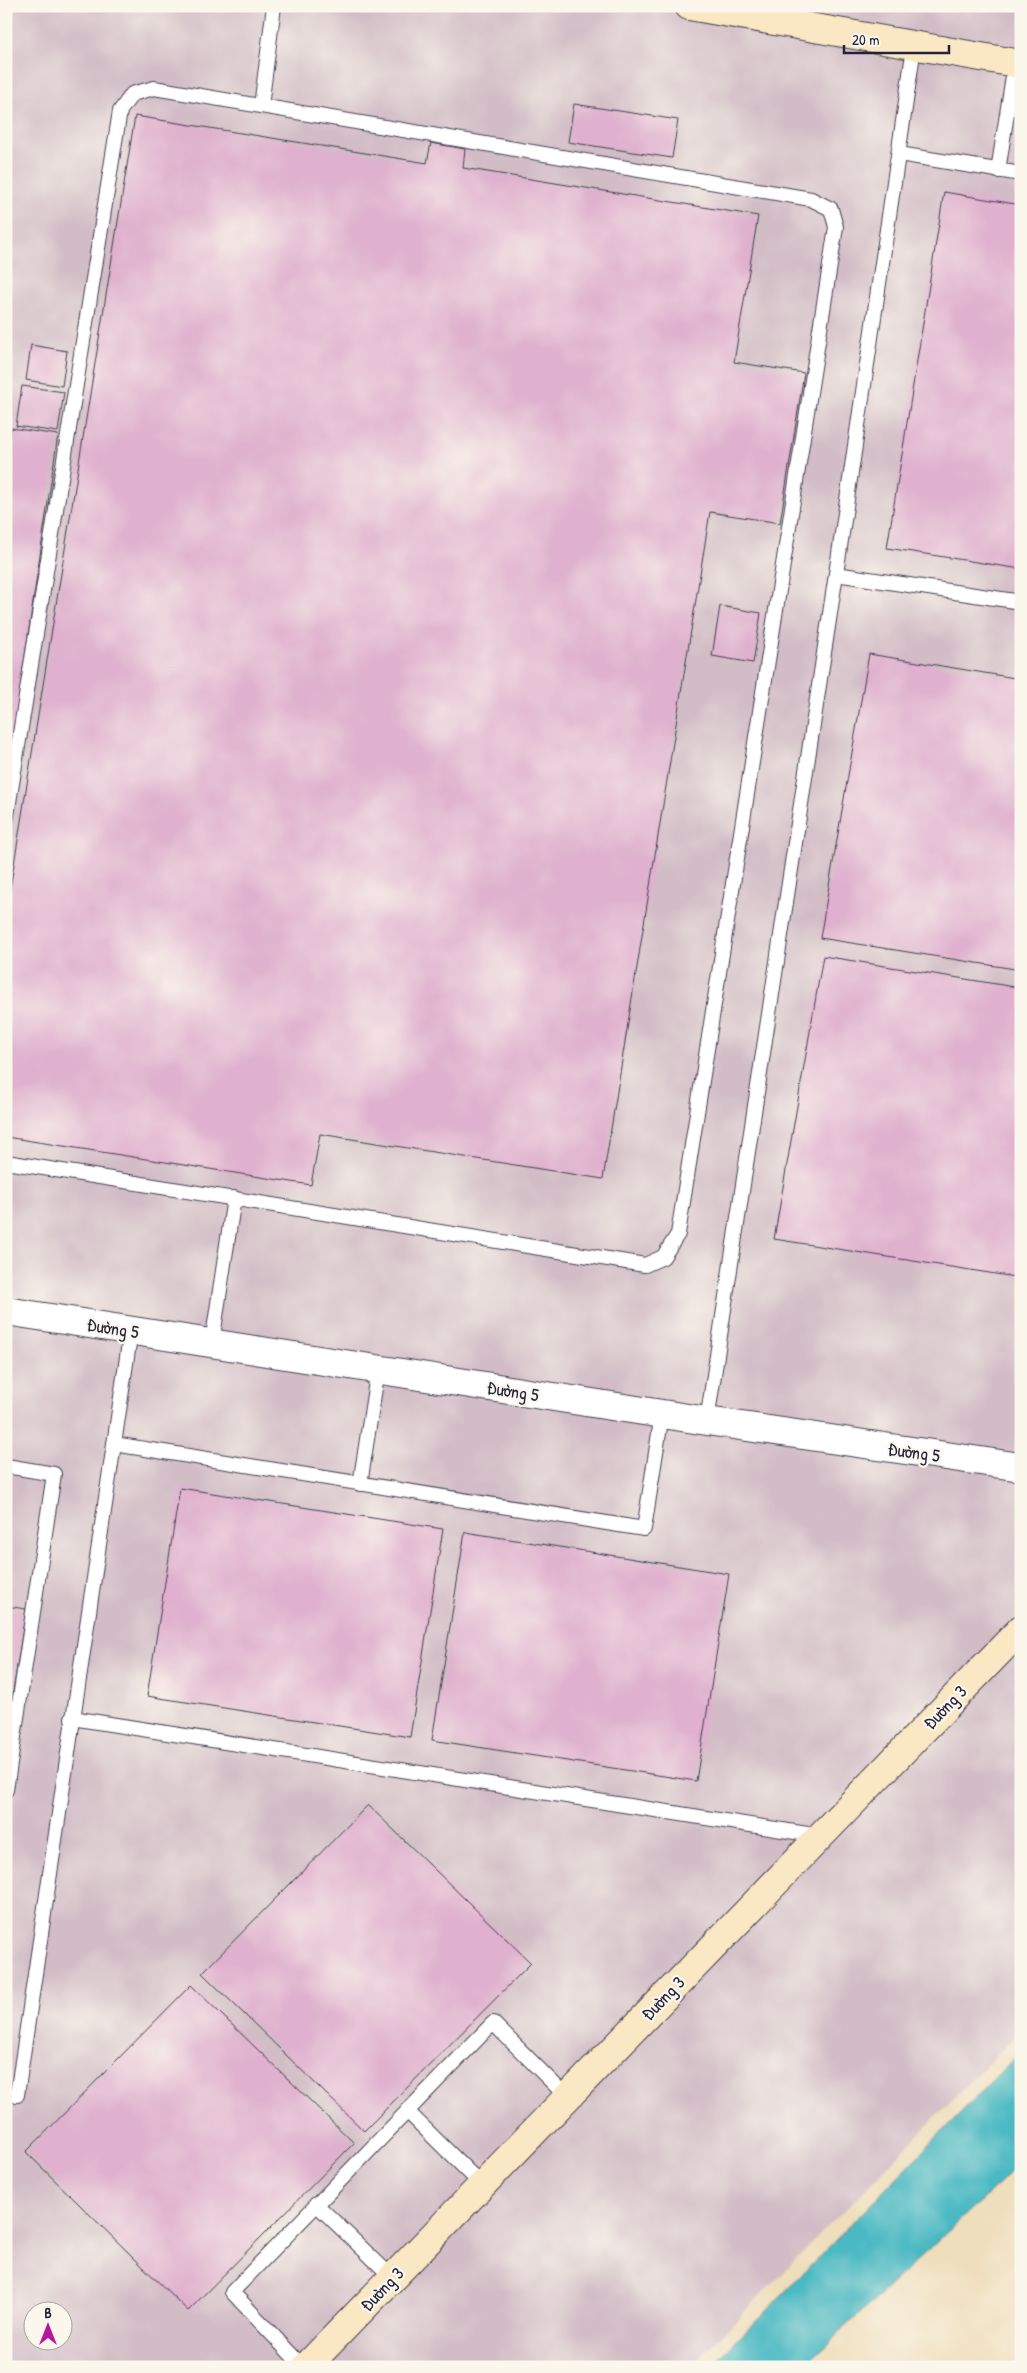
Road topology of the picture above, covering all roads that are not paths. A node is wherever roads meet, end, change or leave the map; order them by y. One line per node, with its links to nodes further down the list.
1 (274, 6): 5 (lane)
2 (689, 6): 3 (street)
3 (914, 47): 4 (street); 6 (lane)
4 (1018, 63): 7 (lane)
5 (261, 106): 11 (lane); 13 (lane)
6 (898, 154): 7 (lane); 9 (lane)
7 (998, 171): 8 (lane)
8 (1021, 174)
9 (836, 574): 10 (lane); 19 (lane)
10 (1021, 602)
11 (6, 821)
12 (6, 1162): 13 (lane)
13 (234, 1198): 16 (lane)
14 (6, 1311): 15 (street, Đường 5)
15 (131, 1330): 16 (street, Đường 5); 20 (lane)
16 (212, 1343): 17 (street, Đường 5)
17 (378, 1369): 18 (street, Đường 5); 23 (lane)
18 (662, 1414): 19 (street, Đường 5); 23 (lane)
19 (707, 1421): 22 (street, Đường 5)
20 (114, 1444): 23 (lane); 25 (lane)
21 (6, 1466): 26 (lane)
22 (1021, 1467)
23 (360, 1484)
24 (1021, 1629): 27 (street, Đường 3)
25 (72, 1718): 27 (lane); 28 (lane)
26 (6, 1790)
27 (820, 1836): 29 (street, Đường 3)
28 (17, 2095)
29 (567, 2097): 30 (lane); 31 (street, Đường 3)
30 (407, 2111): 31 (lane); 32 (lane)
31 (482, 2185): 33 (street, Đường 3)
32 (316, 2204): 33 (lane); 34 (lane)
33 (393, 2278): 34 (street, Đường 3)
34 (305, 2367)

